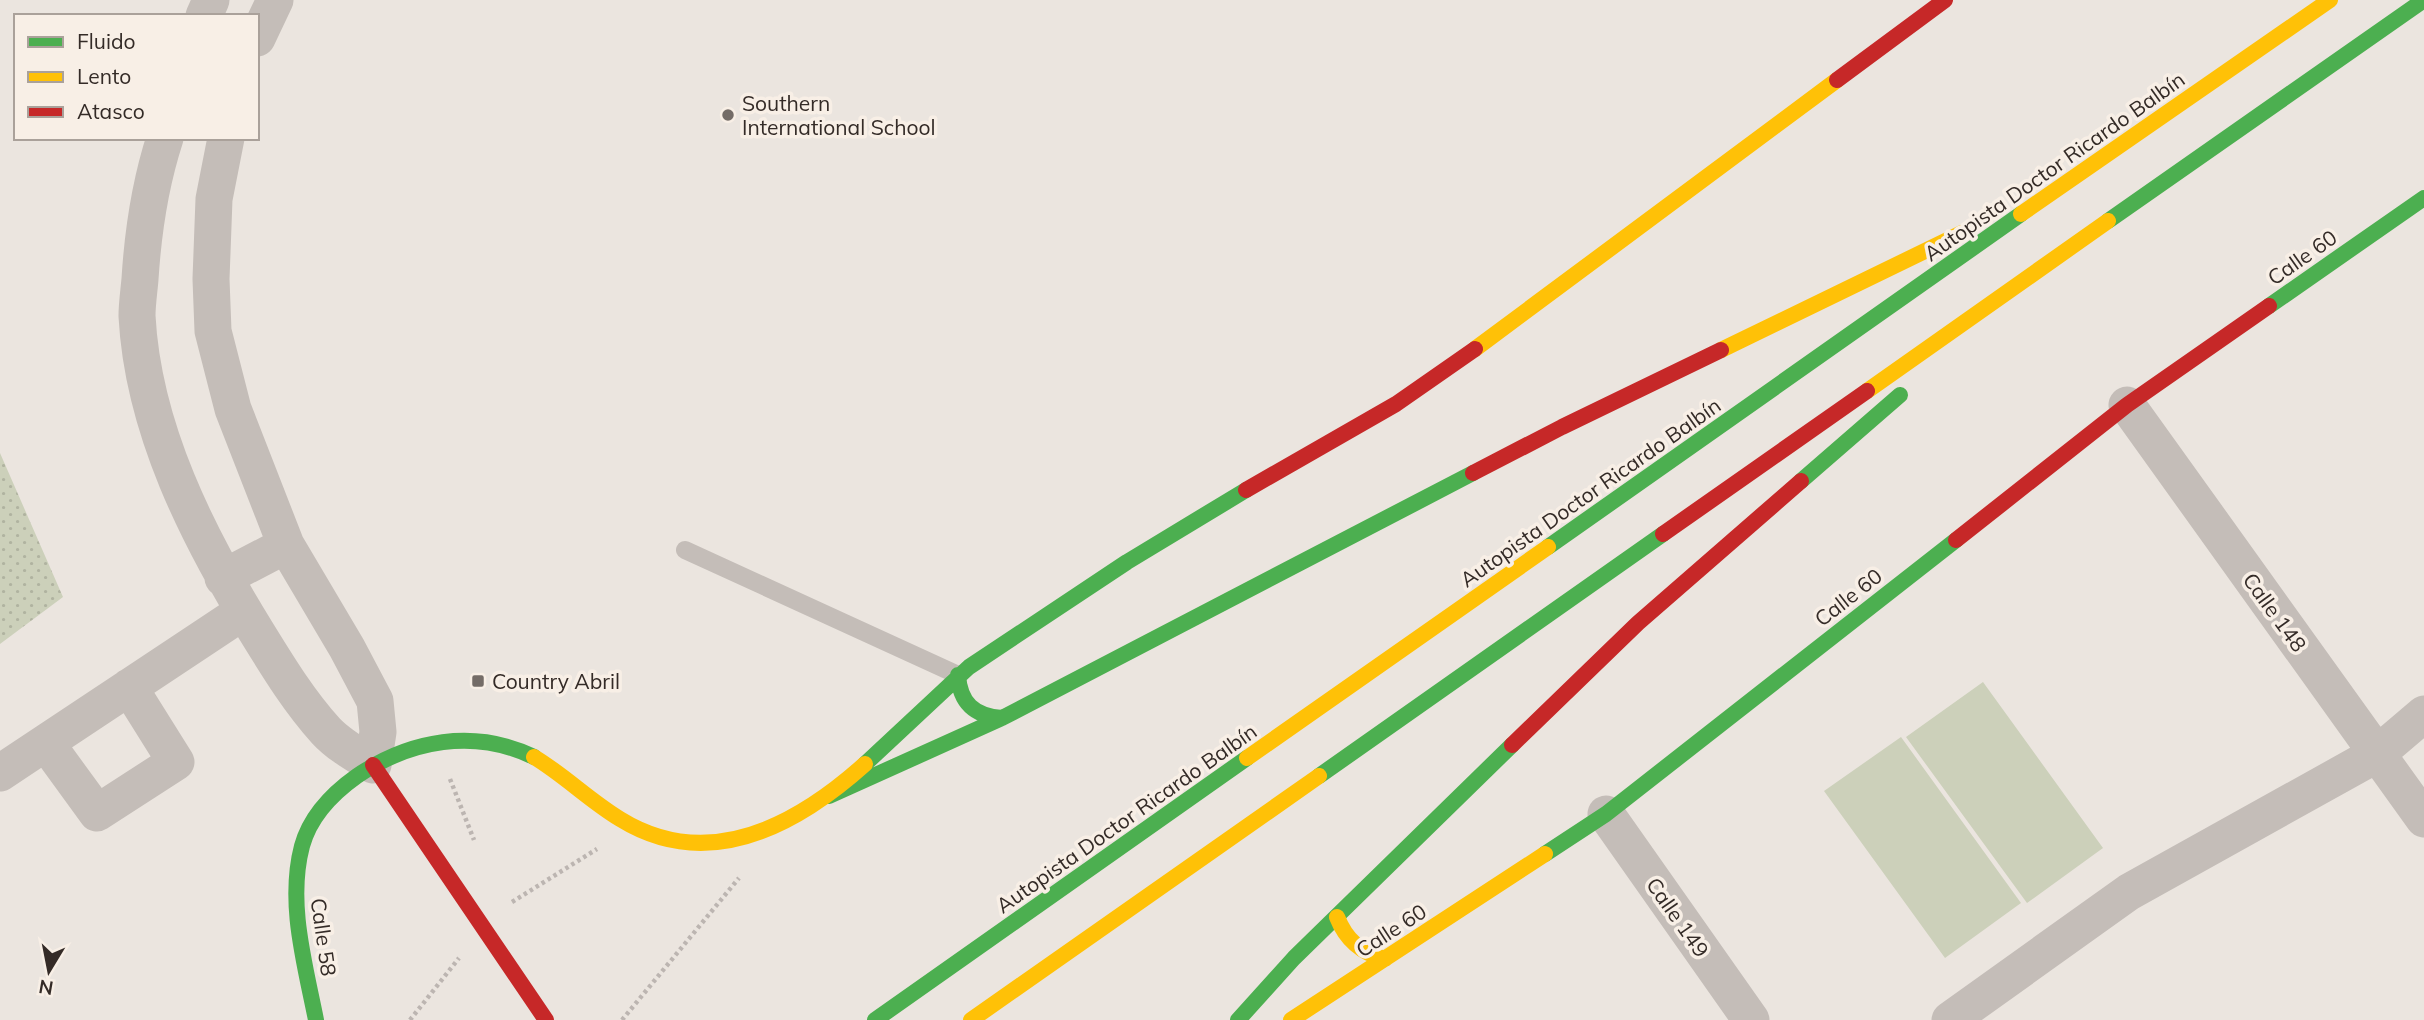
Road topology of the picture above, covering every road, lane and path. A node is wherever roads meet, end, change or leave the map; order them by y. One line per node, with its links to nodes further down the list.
1 (275, 0): 5 (street)
2 (1945, 0): 18 (main road)
3 (2330, 0): 8 (main road, Autopista Doctor Ricardo Balbín)
4 (2424, 0): 10 (main road)
5 (259, 34)
6 (164, 140): 16 (street)
7 (226, 140): 14 (street)
8 (2065, 183): 21 (main road); 39 (main road, Autopista Doctor Ricardo Balbín)
9 (2424, 198): 13 (main road, Calle 60)
10 (2053, 261): 11 (main road); 40 (main road)
11 (1950, 352)
12 (1908, 388): 32 (main road)
13 (2127, 405): 23 (street, Calle 148); 27 (main road, Calle 60)
14 (286, 545): 16 (street); 24 (street)
15 (685, 550): 18 (lane)
16 (223, 578): 17 (street)
17 (244, 611): 19 (street); 24 (street)
18 (958, 675): 21 (main road); 26 (main road)
19 (129, 687): 22 (street); 22 (street)
20 (2424, 714): 23 (street)
21 (1002, 718): 26 (main road)
22 (46, 743): 25 (street)
23 (2377, 754): 28 (street, Calle 148); 44 (street)
24 (373, 765): 30 (main road, Calle 58); 35 (main road, Calle 58); 37 (main road)
25 (0, 773)
26 (829, 796): 29 (main road, Calle 58)
27 (1605, 814): 34 (main road, Calle 60); 43 (street, Calle 149)
28 (2424, 819)
29 (782, 825): 30 (main road, Calle 58); 38 (path)
30 (631, 828): 31 (path)
31 (505, 906)
32 (1337, 917): 34 (main road); 41 (main road)
33 (461, 955): 36 (path)
34 (1385, 959): 42 (main road, Calle 60)
35 (316, 1020)
36 (410, 1020)
37 (546, 1020)
38 (622, 1020)
39 (874, 1020)
40 (971, 1020)
41 (1238, 1020)
42 (1291, 1020)
43 (1751, 1020)
44 (1950, 1020)

